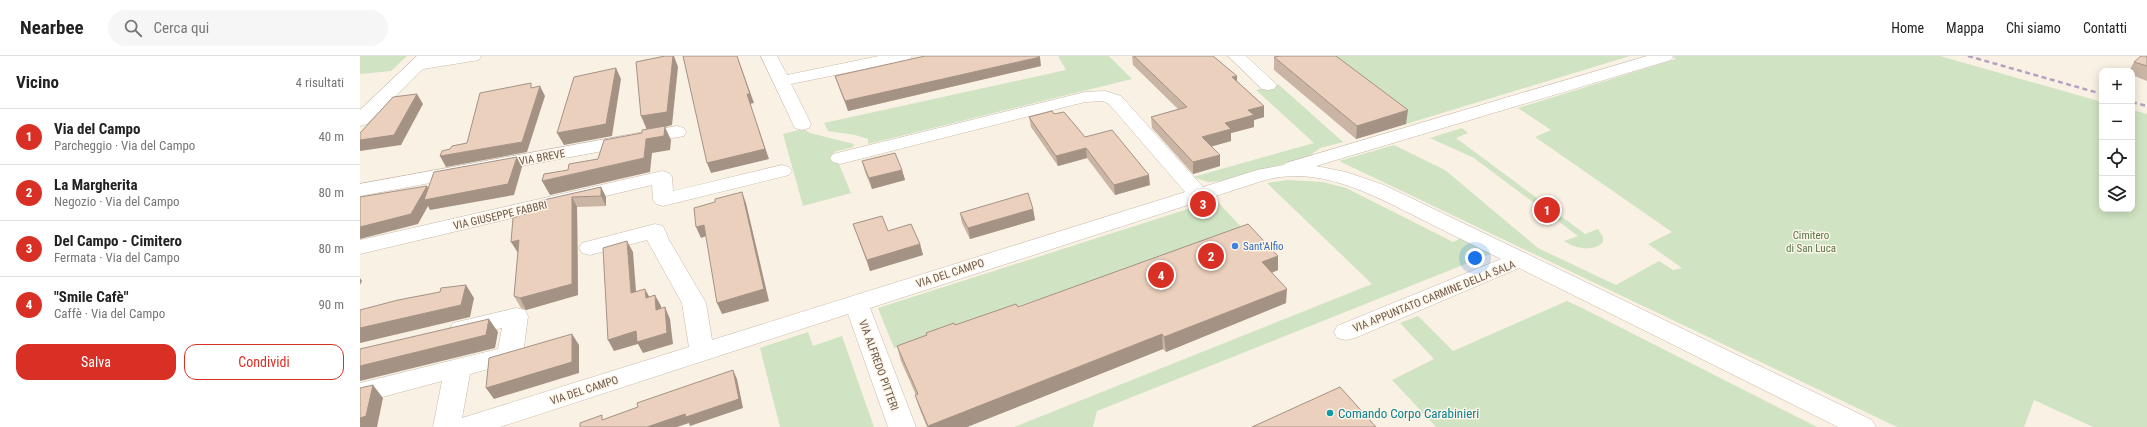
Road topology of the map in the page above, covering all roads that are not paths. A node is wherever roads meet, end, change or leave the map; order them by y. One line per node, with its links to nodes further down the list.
1 (473, 56): 6 (street)
2 (769, 56): 7 (street)
3 (904, 56): 7 (street)
4 (1236, 56): 8 (street)
5 (1665, 56): 14 (street, VIA DEL CAMPO)
6 (422, 60): 9 (street)
7 (781, 81): 10 (street)
8 (1268, 85)
9 (360, 120)
10 (802, 124)
11 (677, 132): 15 (street, VIA BREVE)
12 (840, 158): 16 (street)
13 (782, 171): 17 (street, VIA GIUSEPPE FABBRI)
14 (1274, 172): 16 (street, VIA DEL CAMPO); 19 (street, VIA DEL CAMPO)
15 (360, 190)
16 (1198, 194): 20 (street, VIA DEL CAMPO)
17 (360, 247)
18 (590, 248): 23 (street)
19 (1521, 259): 21 (street, VIA APPUNTATO CARMINE DELLA SALA); 29 (street, VIA DEL CAMPO)
20 (856, 303): 23 (street, VIA DEL CAMPO); 28 (street, VIA ALFREDO PITTERI)
21 (1346, 332)
22 (442, 334): 24 (street)
23 (702, 352): 27 (street, VIA DEL CAMPO)
24 (458, 368): 25 (street); 26 (street)
25 (360, 393)
26 (447, 427)
27 (467, 427)
28 (902, 427)
29 (1862, 427)

